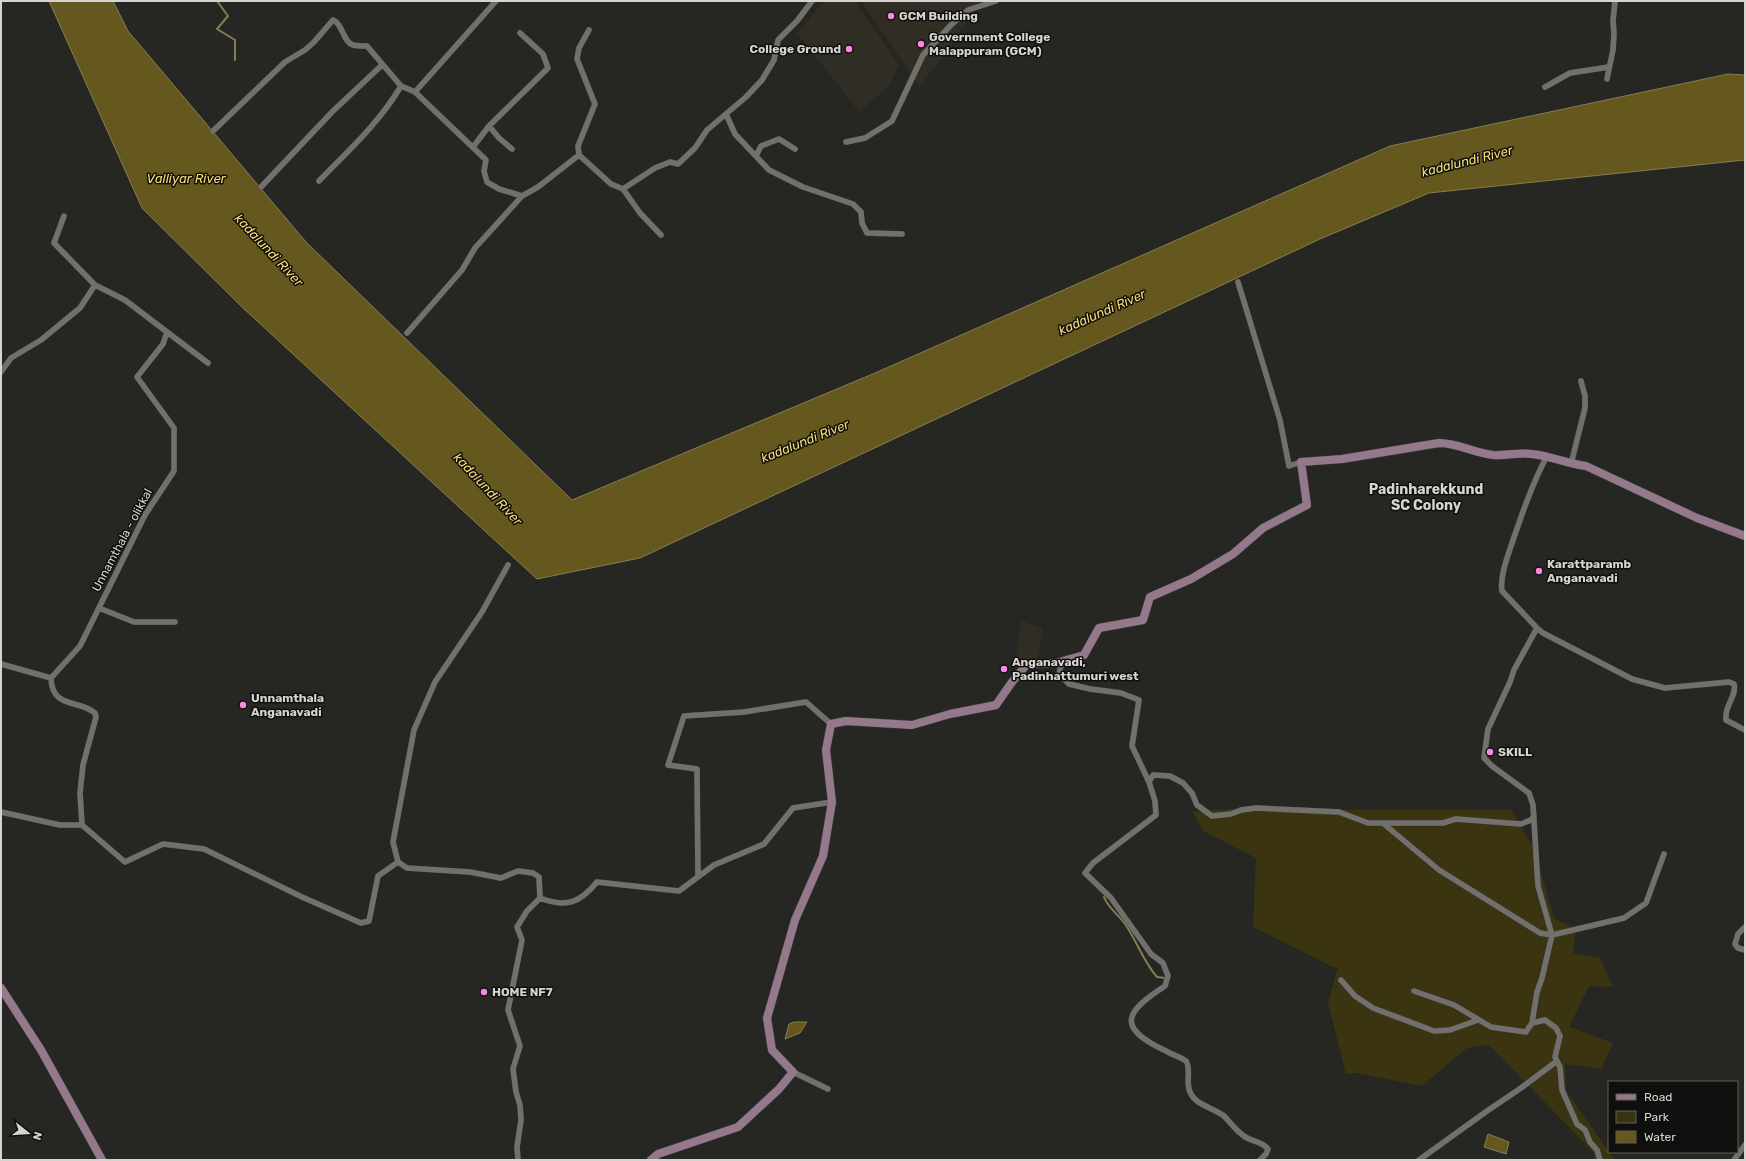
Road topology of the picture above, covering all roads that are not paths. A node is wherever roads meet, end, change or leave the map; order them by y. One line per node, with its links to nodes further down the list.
1 (496, 1): 12 (street)
2 (812, 1): 13 (street)
3 (996, 1): 16 (street)
4 (1615, 1): 8 (street)
5 (589, 30): 20 (street)
6 (520, 33): 14 (street)
7 (382, 65): 10 (street); 15 (street); 23 (street)
8 (1610, 67): 9 (street); 11 (street)
9 (1607, 79)
10 (401, 86): 12 (street); 22 (street)
11 (1545, 87)
12 (415, 92): 17 (street)
13 (726, 114): 21 (street); 24 (street)
14 (489, 126): 17 (street); 18 (street)
15 (213, 130)
16 (846, 142)
17 (473, 147): 25 (street)
18 (512, 149)
19 (795, 149): 21 (street)
20 (579, 155): 24 (street); 25 (street)
21 (756, 156): 27 (street)
22 (319, 181)
23 (261, 187)
24 (623, 189): 28 (street)
25 (522, 196): 32 (street)
26 (64, 216): 30 (street)
27 (902, 234)
28 (661, 236)
29 (1238, 282): 37 (street)
30 (94, 285): 31 (street); 34 (street)
31 (167, 332): 33 (street); 41 (street, Unnamthala - olikkal)
32 (407, 333)
33 (208, 363)
34 (1, 372)
35 (1581, 381): 38 (street)
36 (1547, 456): 37 (main road); 38 (main road); 43 (street)
37 (1301, 462): 44 (main road)
38 (1571, 464): 39 (main road)
39 (1745, 536)
40 (508, 565): 56 (street)
41 (99, 608): 42 (street); 46 (street, Unnamthala - olikkal)
42 (174, 622)
43 (1537, 628): 48 (street); 52 (street)
44 (1062, 661): 47 (main road); 49 (street)
45 (1, 664): 46 (street)
46 (51, 678): 54 (street)
47 (831, 724): 50 (main road); 57 (street)
48 (1745, 730)
49 (1149, 782): 53 (street); 74 (street)
50 (832, 802): 57 (street); 68 (main road)
51 (1, 812): 54 (street)
52 (1534, 816): 53 (street); 60 (street)
53 (1386, 824): 60 (street)
54 (82, 825): 56 (street)
55 (1664, 854): 60 (street)
56 (398, 862): 58 (street)
57 (698, 878): 58 (street)
58 (540, 898): 72 (street)
59 (1745, 927): 61 (street)
60 (1552, 935): 66 (street)
61 (1745, 950)
62 (1341, 980): 65 (street)
63 (1, 988): 71 (main road)
64 (1414, 991): 65 (street)
65 (1478, 1020): 66 (street)
66 (1532, 1023): 67 (street)
67 (1557, 1061): 75 (street); 76 (street)
68 (793, 1072): 69 (street); 73 (main road)
69 (828, 1089)
70 (1745, 1145): 77 (street)
71 (102, 1160)
72 (518, 1160)
73 (651, 1160)
74 (1260, 1160)
75 (1418, 1160)
76 (1600, 1160)
77 (1734, 1160)

